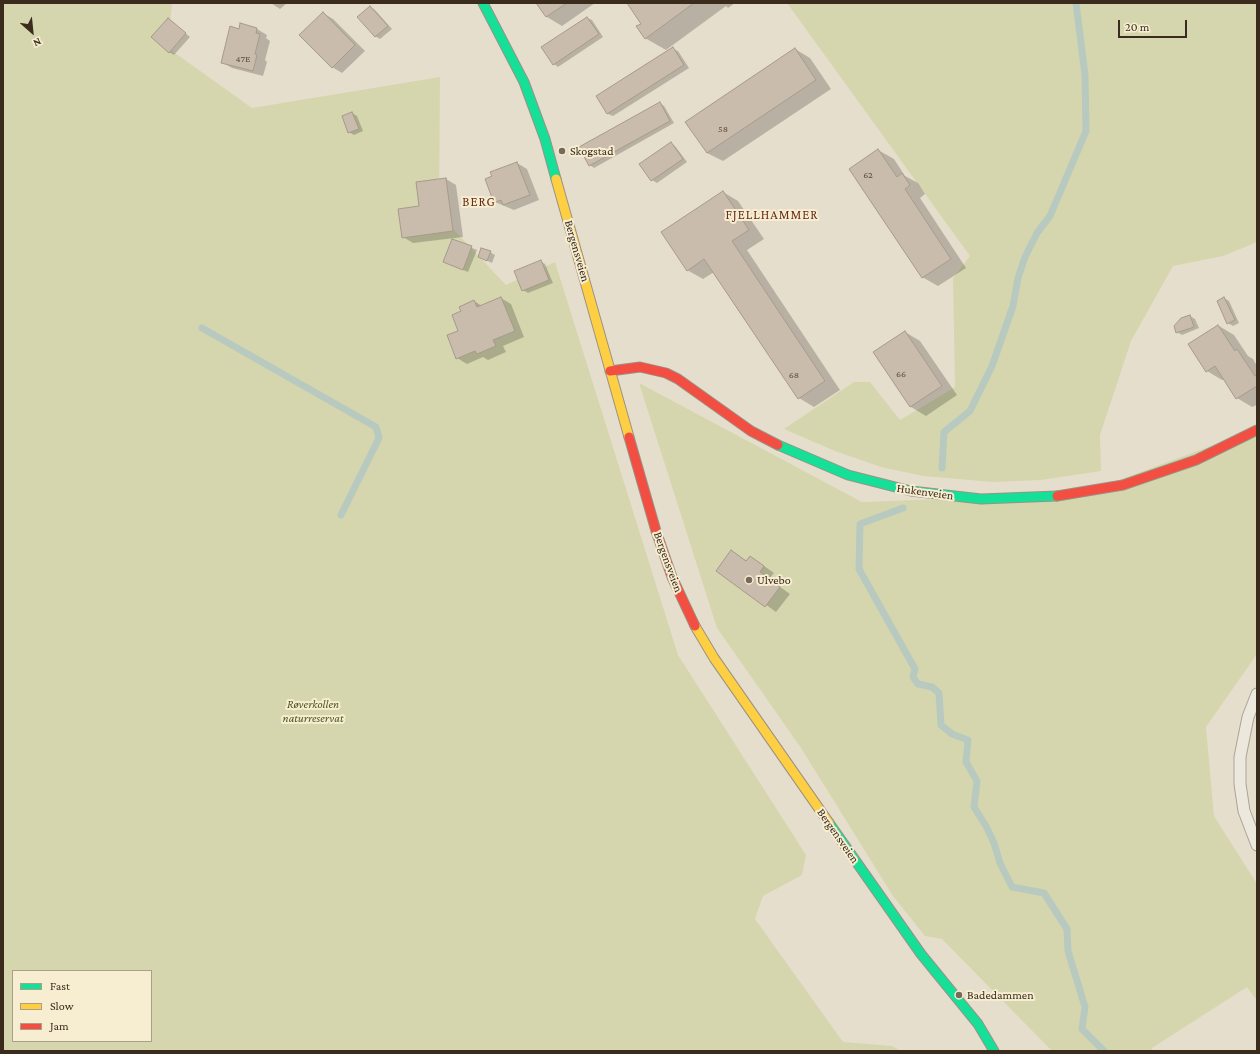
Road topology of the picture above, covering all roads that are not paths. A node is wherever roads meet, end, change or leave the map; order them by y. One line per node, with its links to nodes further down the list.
1 (483, 3): 2 (street, Bergensveien)
2 (610, 371): 3 (street, Hukenveien); 6 (street, Bergensveien)
3 (1257, 430)
4 (1257, 694): 5 (lane)
5 (1257, 845)
6 (994, 1051)

